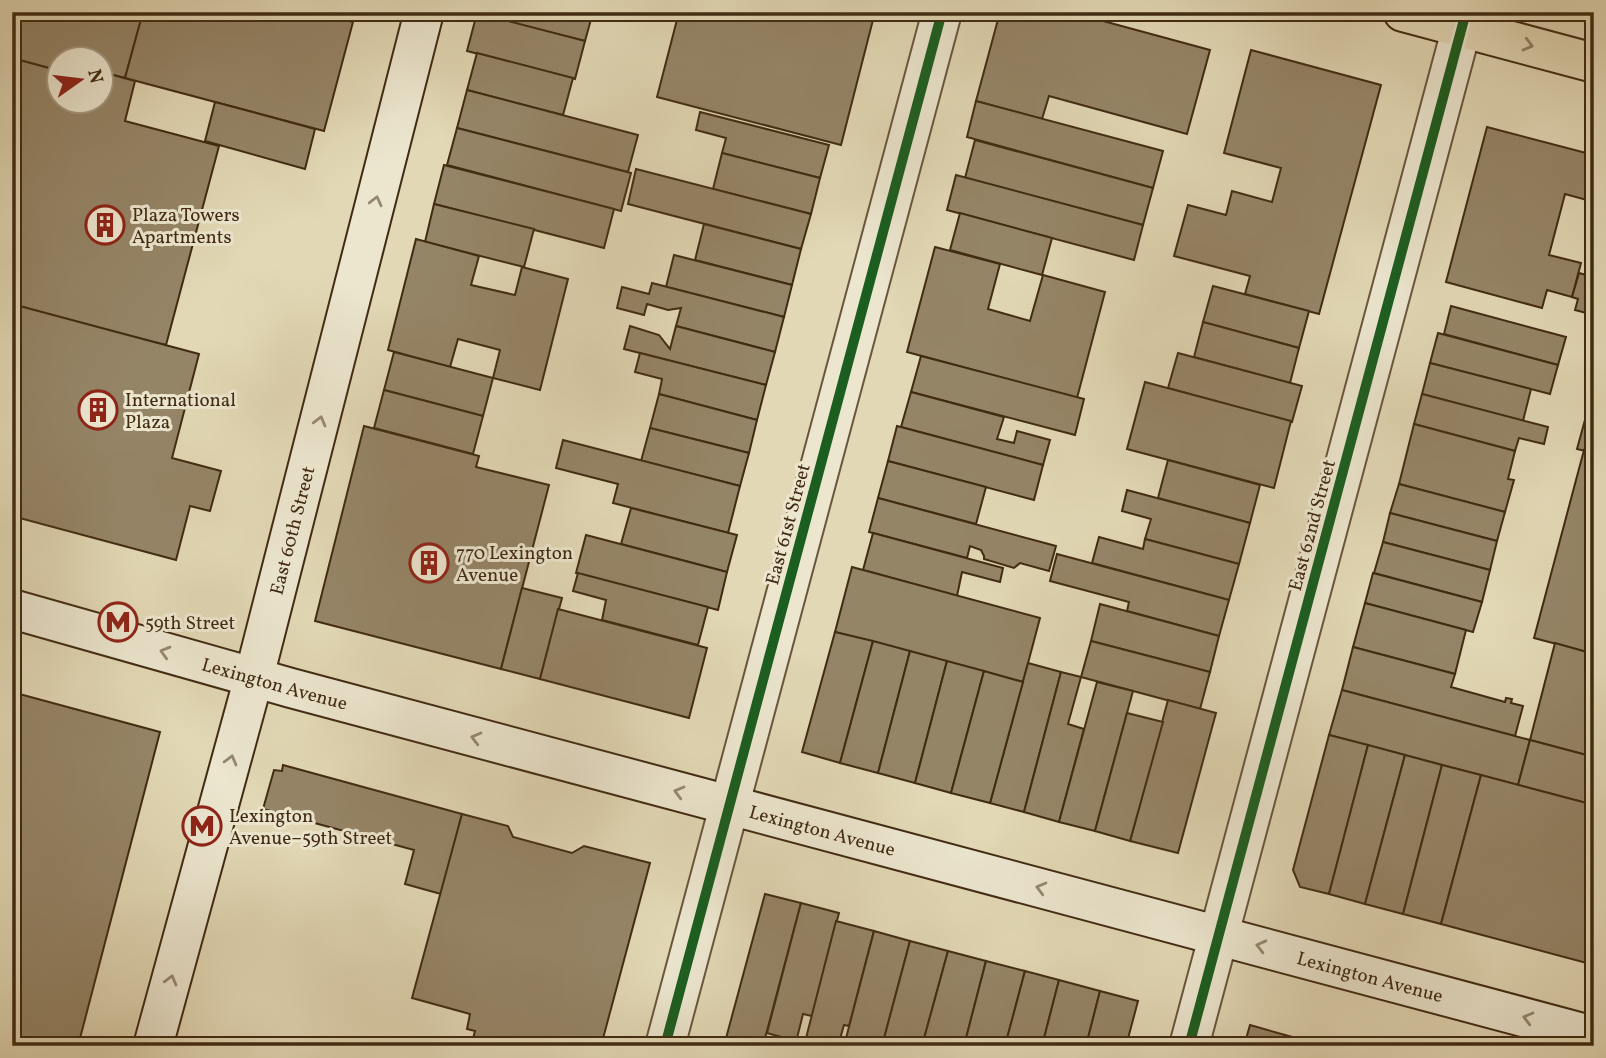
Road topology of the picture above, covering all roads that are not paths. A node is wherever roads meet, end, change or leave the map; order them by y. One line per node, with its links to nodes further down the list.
1 (424, 12): 7 (main road, East 60th Street, one-way to 1)
2 (942, 12): 8 (main road, East 61st Street)
3 (1403, 12): 4 (main road)
4 (1464, 20): 5 (main road, one-way to 5); 9 (main road, East 62nd Street)
5 (1594, 63)
6 (12, 609): 7 (main road, Lexington Avenue, one-way to 6)
7 (254, 677): 8 (main road, Lexington Avenue, one-way to 7); 11 (main road, East 60th Street, one-way to 7)
8 (730, 805): 9 (main road, Lexington Avenue, one-way to 8); 12 (main road, East 61st Street)
9 (1219, 936): 10 (main road, Lexington Avenue, one-way to 9); 13 (main road, East 62nd Street)
10 (1594, 1036)
11 (153, 1046)
12 (665, 1046)
13 (1189, 1046)

